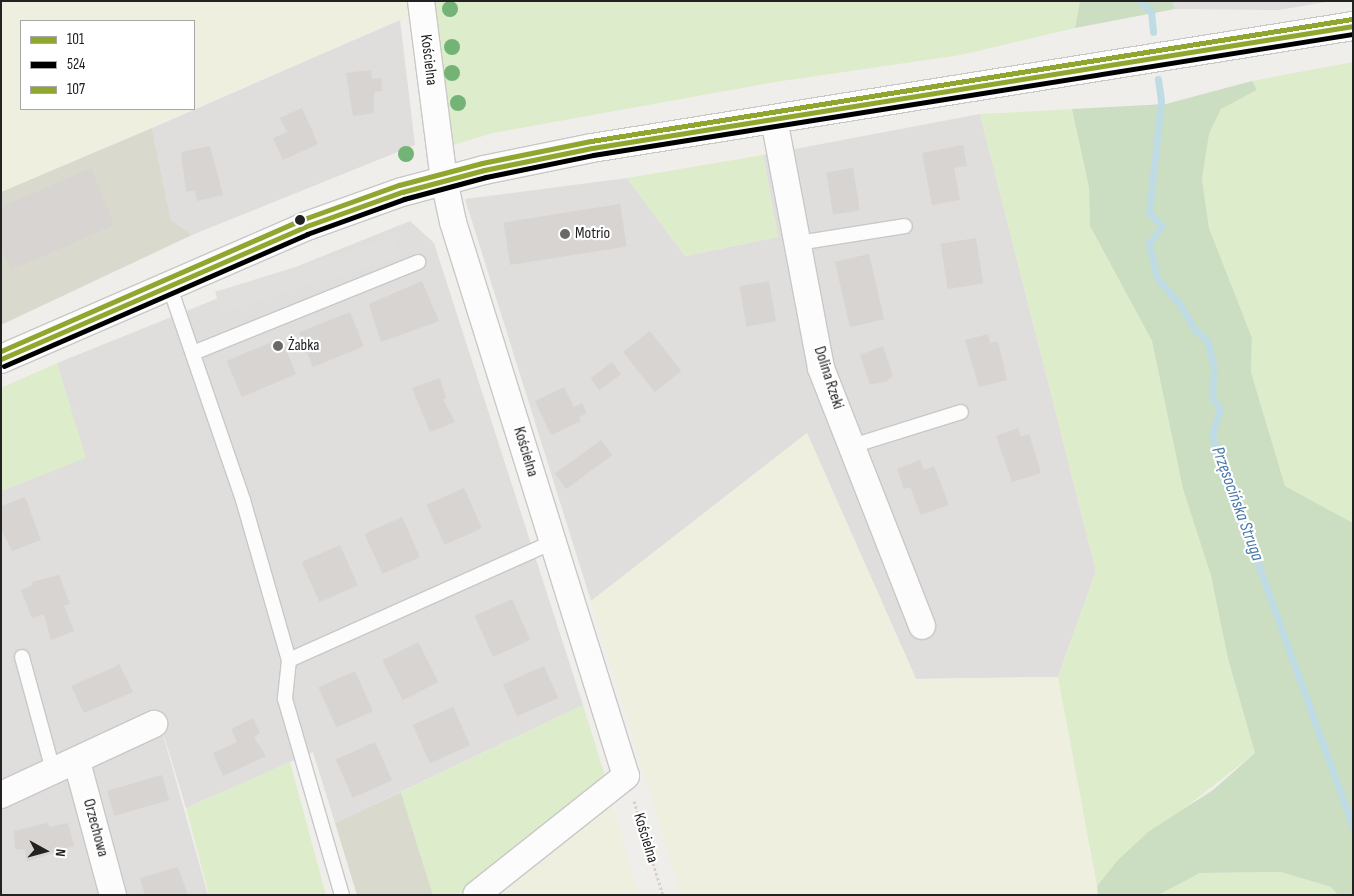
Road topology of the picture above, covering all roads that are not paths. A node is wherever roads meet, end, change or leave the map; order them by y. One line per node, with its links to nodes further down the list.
1 (421, 1): 4 (street, Kościelna)
2 (1353, 26): 3 (street)
3 (774, 119): 4 (street); 6 (street, Dolina Rzeki)
4 (444, 180): 8 (street); 13 (street, Kościelna)
5 (905, 226): 6 (lane)
6 (798, 244): 12 (street, Dolina Rzeki)
7 (418, 262): 9 (lane)
8 (169, 285): 9 (lane); 10 (street)
9 (193, 353): 16 (lane)
10 (1, 359)
11 (961, 412): 12 (lane)
12 (852, 446): 14 (street, Dolina Rzeki)
13 (553, 542): 16 (lane); 23 (street, Kościelna)
14 (922, 626)
15 (22, 657): 19 (lane)
16 (289, 660): 22 (lane)
17 (154, 724): 18 (street)
18 (77, 762): 19 (street); 21 (street, Orzechowa)
19 (54, 774): 20 (street)
20 (1, 795)
21 (113, 895)
22 (342, 895)
23 (476, 895)

